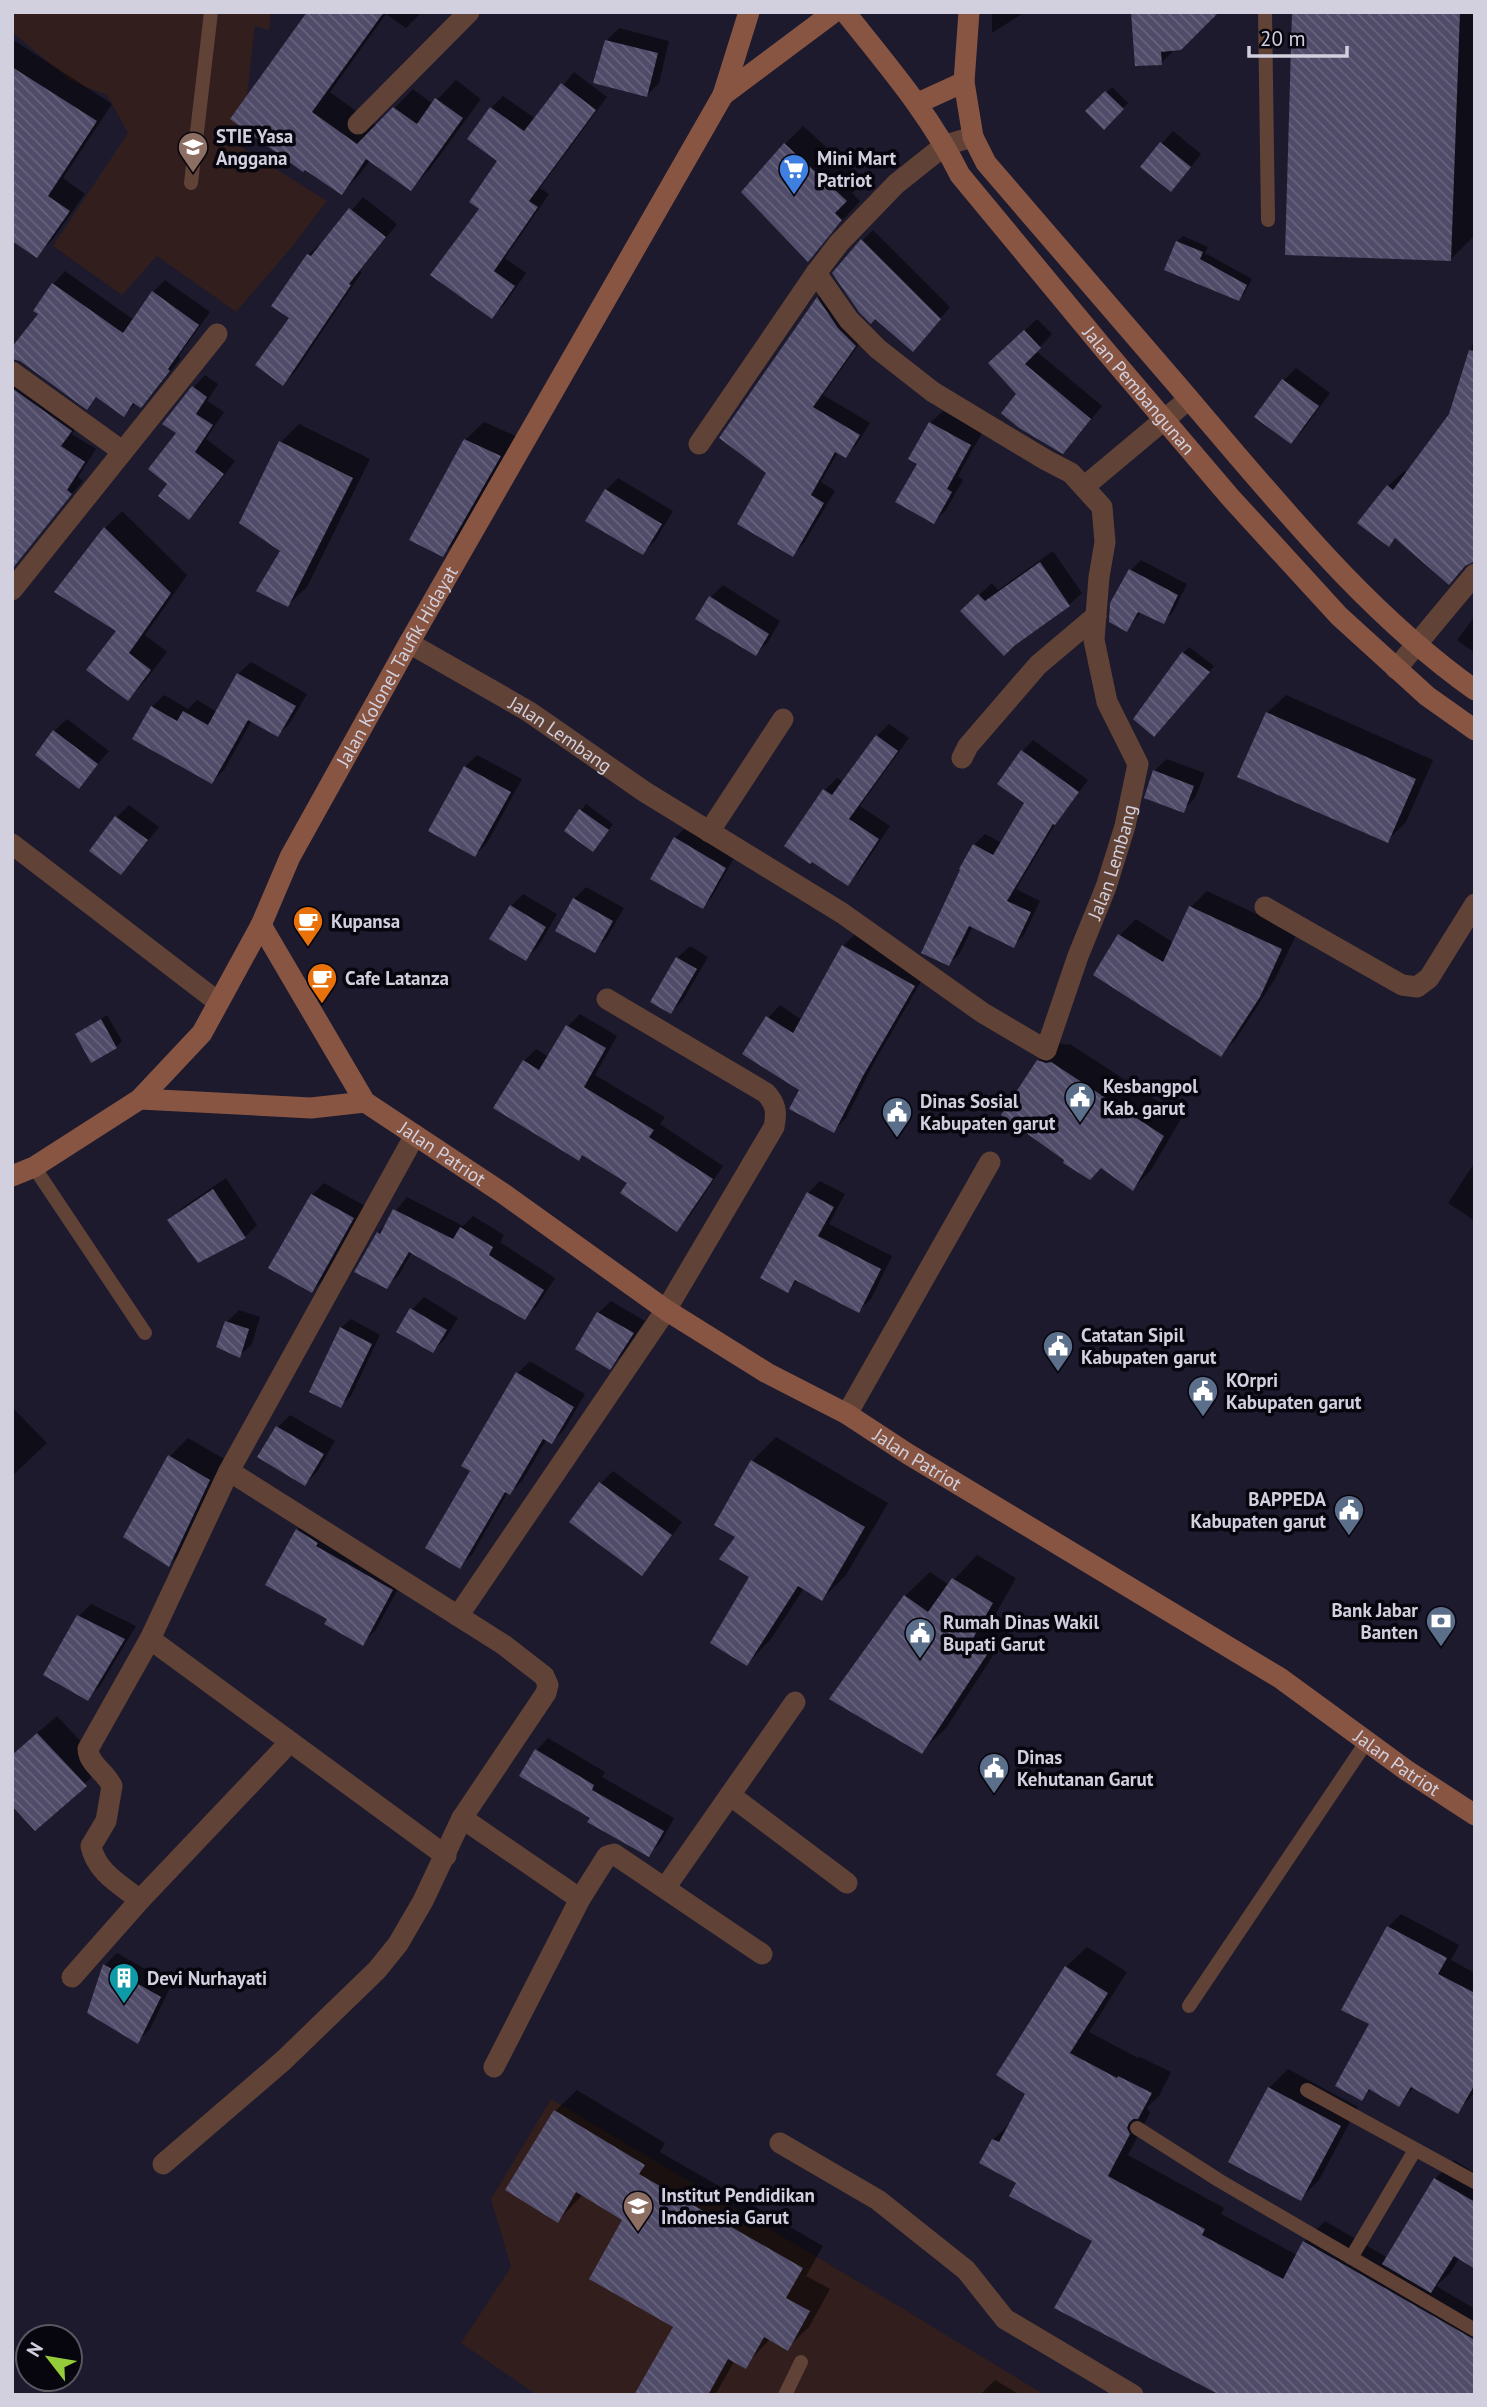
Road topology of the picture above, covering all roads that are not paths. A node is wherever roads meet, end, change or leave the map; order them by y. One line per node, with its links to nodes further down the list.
1 (211, 12): 14 (lane)
2 (469, 12): 11 (street)
3 (749, 12): 9 (main road)
4 (834, 12): 9 (main road)
5 (845, 12): 10 (main road, Jalan Pembangunan)
6 (969, 12): 8 (main road, Jalan Pembangunan)
7 (1265, 12): 15 (lane)
8 (964, 82): 10 (main road); 12 (main road, Jalan Pembangunan)
9 (723, 95): 27 (main road, Jalan Kolonel Taufik Hidayat)
10 (918, 103): 13 (main road, Jalan Pembangunan)
11 (358, 124)
12 (973, 137): 13 (street); 19 (main road, Jalan Pembangunan)
13 (945, 145): 16 (street); 20 (main road, Jalan Pembangunan)
14 (191, 183)
15 (1268, 220)
16 (816, 274): 21 (street); 23 (street, Jalan Lembang)
17 (218, 334): 22 (street)
18 (12, 372): 22 (street)
19 (1189, 399): 20 (street); 28 (main road, Jalan Pembangunan)
20 (1164, 419): 23 (street); 29 (main road, Jalan Pembangunan)
21 (699, 444)
22 (122, 451): 25 (street)
23 (1085, 486): 26 (street, Jalan Lembang)
24 (1475, 574): 28 (street)
25 (12, 590)
26 (1096, 616): 33 (street); 34 (street, Jalan Lembang)
27 (409, 643): 34 (street, Jalan Lembang); 38 (main road, Jalan Kolonel Taufik Hidayat)
28 (1417, 643): 29 (street); 30 (main road, Jalan Pembangunan)
29 (1396, 669): 32 (main road, Jalan Pembangunan)
30 (1475, 690)
31 (783, 719): 34 (street)
32 (1475, 730)
33 (962, 758)
34 (709, 832)
35 (12, 844): 40 (street)
36 (1475, 905): 37 (street)
37 (1265, 908)
38 (261, 925): 40 (main road, Jalan Kolonel Taufik Hidayat); 42 (main road, Jalan Patriot)
39 (607, 999): 47 (street)
40 (218, 1002): 41 (main road, Jalan Kolonel Taufik Hidayat)
41 (141, 1098): 42 (main road); 45 (main road, Jalan Kolonel Taufik Hidayat)
42 (365, 1102): 43 (main road, Jalan Patriot)
43 (415, 1135): 47 (main road, Jalan Patriot); 50 (street)
44 (990, 1162): 49 (street)
45 (34, 1167): 46 (main road, Jalan Kolonel Taufik Hidayat); 48 (lane)
46 (12, 1176)
47 (666, 1310): 49 (main road, Jalan Patriot); 51 (street)
48 (145, 1333)
49 (847, 1414): 54 (main road, Jalan Patriot)
50 (229, 1471): 51 (street); 52 (street)
51 (458, 1616): 58 (street)
52 (150, 1640): 55 (street); 63 (street)
53 (795, 1702): 56 (street)
54 (1367, 1741): 57 (main road, Jalan Patriot); 66 (lane)
55 (290, 1742): 59 (street); 63 (street)
56 (730, 1795): 60 (street); 61 (street)
57 (1475, 1815)
58 (462, 1818): 59 (street); 62 (street)
59 (446, 1856): 72 (street)
60 (847, 1883)
61 (665, 1888): 62 (street); 64 (street)
62 (580, 1899): 67 (street)
63 (140, 1900): 65 (street)
64 (762, 1954)
65 (72, 1977)
66 (1189, 2006)
67 (494, 2067)
68 (1307, 2090): 71 (lane)
69 (1138, 2128): 74 (lane)
70 (780, 2143): 78 (street)
71 (1415, 2150): 73 (lane); 74 (lane)
72 (163, 2164)
73 (1475, 2182)
74 (1351, 2258): 75 (lane)
75 (1475, 2330)
76 (801, 2362): 77 (lane)
77 (785, 2395)
78 (1133, 2395)

